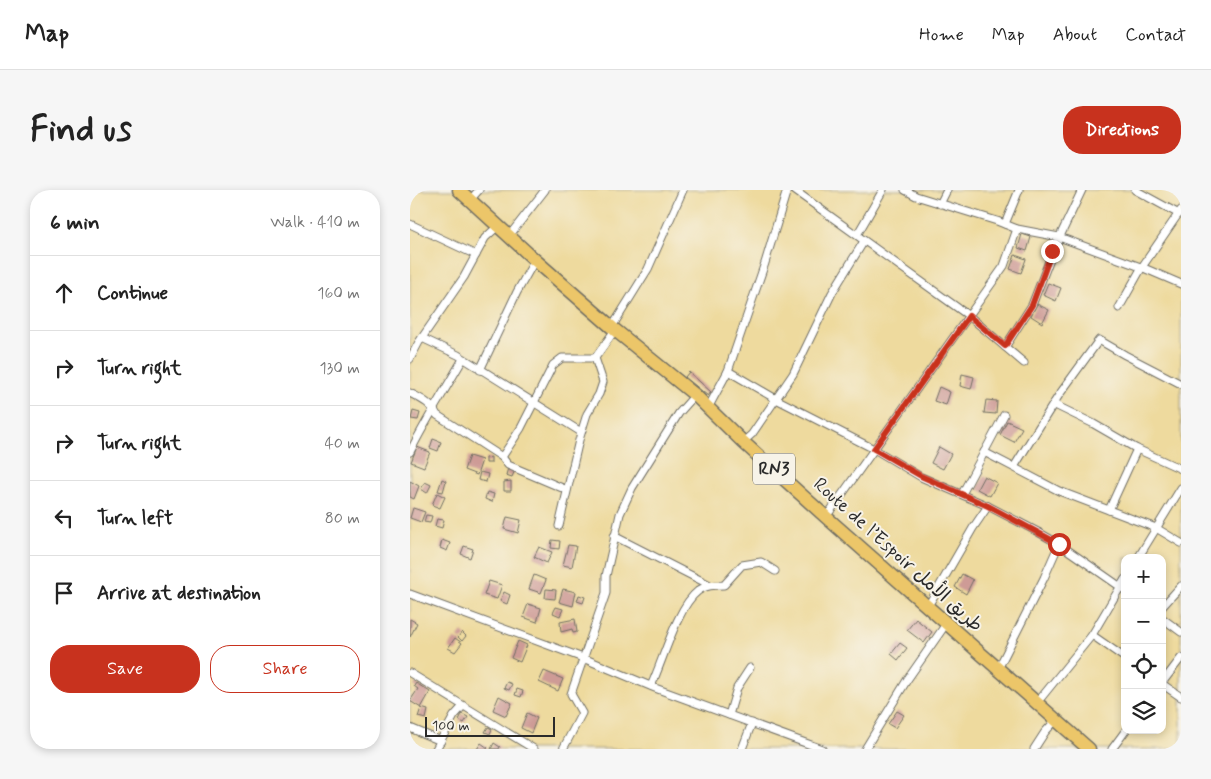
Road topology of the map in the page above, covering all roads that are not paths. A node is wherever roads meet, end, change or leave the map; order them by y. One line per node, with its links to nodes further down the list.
1 (459, 190): 13 (highway, Route de l’Espoir طريق الأمل / RN3)
2 (479, 190): 13 (street)
3 (545, 190): 21 (street)
4 (683, 190): 30 (street)
5 (787, 190): 38 (street)
6 (794, 190): 20 (street)
7 (883, 190): 20 (street)
8 (905, 190): 14 (street)
9 (947, 190): 14 (street)
10 (1019, 190): 17 (street)
11 (1082, 190): 22 (street)
12 (1135, 190): 15 (street)
13 (469, 200): 18 (highway, Route de l’Espoir طريق الأمل / RN3)
14 (940, 204): 17 (street)
15 (1180, 212): 26 (street)
16 (410, 224): 24 (street)
17 (1005, 224): 19 (street)
18 (498, 226): 21 (highway, Route de l’Espoir طريق الأمل / RN3); 24 (street)
19 (1017, 229): 22 (street); 29 (street)
20 (857, 235): 23 (street)
21 (509, 236): 25 (highway, Route de l’Espoir طريق الأمل / RN3)
22 (1059, 237): 26 (street); 32 (street)
23 (864, 240): 29 (street); 42 (street)
24 (476, 255): 31 (street)
25 (535, 260): 30 (highway, Route de l’Espoir طريق الأمل / RN3); 37 (street)
26 (1142, 267): 27 (street); 28 (street)
27 (1181, 284)
28 (1119, 308)
29 (969, 316): 32 (street); 50 (street)
30 (613, 329): 33 (street); 41 (highway, Route de l’Espoir طريق الأمل / RN3)
31 (422, 338): 34 (street); 35 (street)
32 (1005, 346): 36 (street)
33 (595, 358): 43 (street); 48 (street)
34 (410, 359)
35 (463, 359): 37 (street); 45 (street)
36 (1024, 364)
37 (480, 370): 43 (street)
38 (728, 371): 42 (street); 46 (street)
39 (1181, 384): 44 (street)
40 (410, 393): 45 (street)
41 (695, 395): 46 (highway, Route de l’Espoir طريق الأمل / RN3); 65 (street)
42 (776, 399): 49 (street); 50 (street)
43 (534, 403): 48 (street); 54 (street)
44 (1053, 404): 51 (street); 55 (street)
45 (433, 408): 52 (street); 54 (street)
46 (708, 408): 49 (highway, Route de l’Espoir طريق الأمل / RN3)
47 (1004, 415): 53 (street)
48 (582, 432): 58 (street)
49 (743, 442): 62 (highway, Route de l’Espoir طريق الأمل / RN3)
50 (874, 449): 59 (street); 62 (street)
51 (1137, 449): 56 (street); 61 (street)
52 (410, 452)
53 (984, 452): 55 (street); 59 (street)
54 (502, 457): 58 (street)
55 (1014, 467): 61 (street)
56 (1181, 469)
57 (1181, 488): 64 (street)
58 (566, 490): 63 (street)
59 (962, 494): 60 (street)
60 (988, 506): 67 (street); 76 (street)
61 (1108, 510): 64 (street)
62 (826, 517): 76 (highway, Route de l’Espoir طريق الأمل / RN3)
63 (559, 526)
64 (1156, 528): 66 (street); 68 (street)
65 (614, 536): 70 (street); 82 (street)
66 (1181, 543)
67 (1059, 544): 72 (street); 85 (street)
68 (1140, 554)
69 (775, 571): 70 (street)
70 (710, 585): 88 (street)
71 (1181, 586): 75 (street)
72 (1121, 587)
73 (1121, 591): 80 (street)
74 (410, 594): 82 (street)
75 (1166, 603)
76 (928, 606): 78 (highway, Route de l’Espoir طريق الأمل / RN3)
77 (1166, 621): 79 (street)
78 (946, 624): 85 (highway, Route de l’Espoir طريق الأمل / RN3); 104 (street)
79 (1181, 632)
80 (1092, 635): 81 (street); 91 (street)
81 (1121, 655)
82 (583, 658): 88 (street); 101 (street)
83 (1181, 658): 87 (street)
84 (750, 668): 93 (street)
85 (998, 669): 91 (highway, Route de l’Espoir طريق الأمل / RN3)
86 (410, 673): 92 (street)
87 (1166, 679)
88 (651, 686): 93 (street)
89 (1166, 687): 90 (street)
90 (1181, 697)
91 (1036, 704): 94 (highway, Route de l’Espoir طريق الأمل / RN3)
92 (463, 706): 98 (street); 100 (street)
93 (729, 715): 95 (street)
94 (1056, 720): 105 (street); 106 (highway, Route de l’Espoir طريق الأمل / RN3)
95 (752, 723): 102 (street); 103 (street)
96 (410, 728): 98 (street)
97 (1123, 734): 107 (street)
98 (441, 740): 99 (street)
99 (436, 749)
100 (534, 749)
101 (563, 749)
102 (742, 749)
103 (822, 749)
104 (865, 749)
105 (1034, 749)
106 (1089, 749)
107 (1112, 749)

